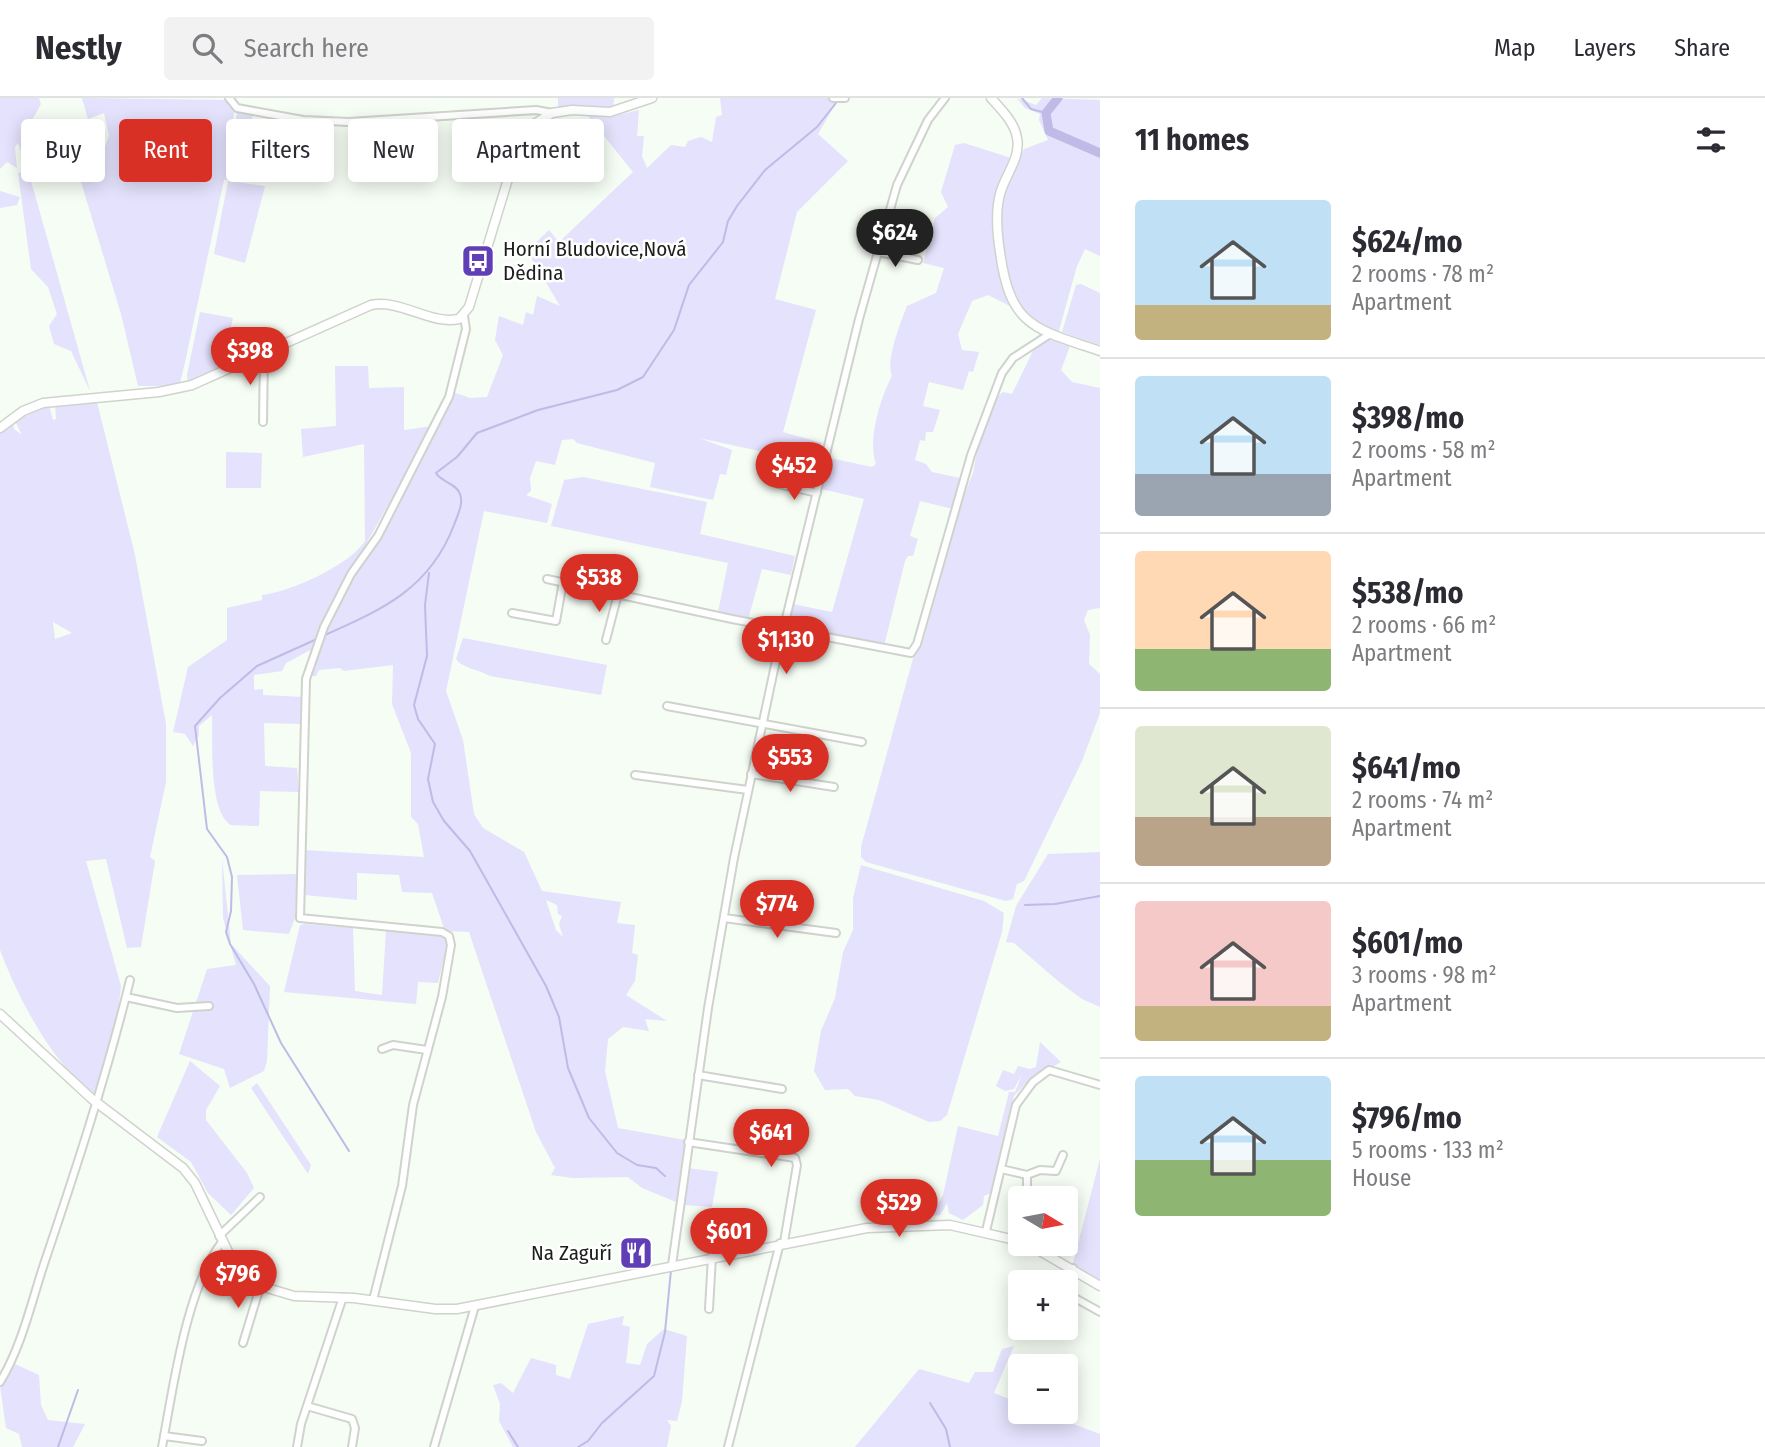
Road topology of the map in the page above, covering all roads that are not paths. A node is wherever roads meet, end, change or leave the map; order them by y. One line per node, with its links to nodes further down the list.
1 (229, 98): 7 (street)
2 (652, 98): 7 (street)
3 (833, 98): 4 (street)
4 (845, 98)
5 (945, 98): 8 (street)
6 (991, 98): 11 (street)
7 (552, 113): 10 (street)
8 (878, 252): 9 (street); 17 (street)
9 (918, 260)
10 (464, 316): 13 (street); 38 (street)
11 (1050, 334): 12 (street); 22 (street)
12 (1100, 351)
13 (264, 353): 14 (street); 15 (street)
14 (263, 422)
15 (0, 428)
16 (778, 484): 17 (street)
17 (817, 493): 22 (street)
18 (547, 579): 19 (street)
19 (563, 582): 20 (street); 21 (street)
20 (618, 594): 22 (street); 23 (street)
21 (512, 613)
22 (783, 629): 25 (street)
23 (606, 640)
24 (667, 706): 25 (street)
25 (762, 724): 26 (street); 27 (street)
26 (862, 742)
27 (751, 774): 29 (street); 30 (street)
28 (635, 775): 30 (street)
29 (834, 788)
30 (748, 790): 31 (street)
31 (724, 918): 32 (street); 39 (street)
32 (835, 933)
33 (130, 981): 34 (street)
34 (126, 997): 35 (street); 42 (street)
35 (209, 1006)
36 (0, 1014): 42 (street)
37 (382, 1049): 38 (street)
38 (427, 1050): 60 (street)
39 (698, 1075): 41 (street); 43 (street)
40 (1100, 1085): 45 (street)
41 (782, 1089)
42 (97, 1103): 51 (street); 66 (street)
43 (688, 1142): 52 (street); 55 (street)
44 (1063, 1155): 46 (street)
45 (1001, 1169): 46 (street); 49 (street)
46 (1027, 1175): 47 (street)
47 (1027, 1186)
48 (260, 1197): 51 (street)
49 (986, 1231): 50 (street); 52 (street)
50 (1008, 1237)
51 (221, 1239): 58 (street); 68 (street)
52 (782, 1242): 53 (street); 74 (street)
53 (712, 1256): 55 (street); 63 (street)
54 (1050, 1256): 56 (street)
55 (672, 1265): 62 (street)
56 (1073, 1268): 57 (street)
57 (1100, 1286)
58 (260, 1287): 59 (street); 65 (street)
59 (343, 1297): 60 (street); 67 (street)
60 (373, 1300): 62 (street)
61 (1078, 1300): 64 (street)
62 (475, 1306): 73 (street)
63 (709, 1309)
64 (1100, 1312)
65 (243, 1343)
66 (1, 1378)
67 (307, 1406): 71 (street); 72 (street)
68 (164, 1436): 69 (street); 70 (street)
69 (202, 1441)
70 (162, 1447)
71 (296, 1447)
72 (352, 1447)
73 (434, 1447)
74 (728, 1447)

